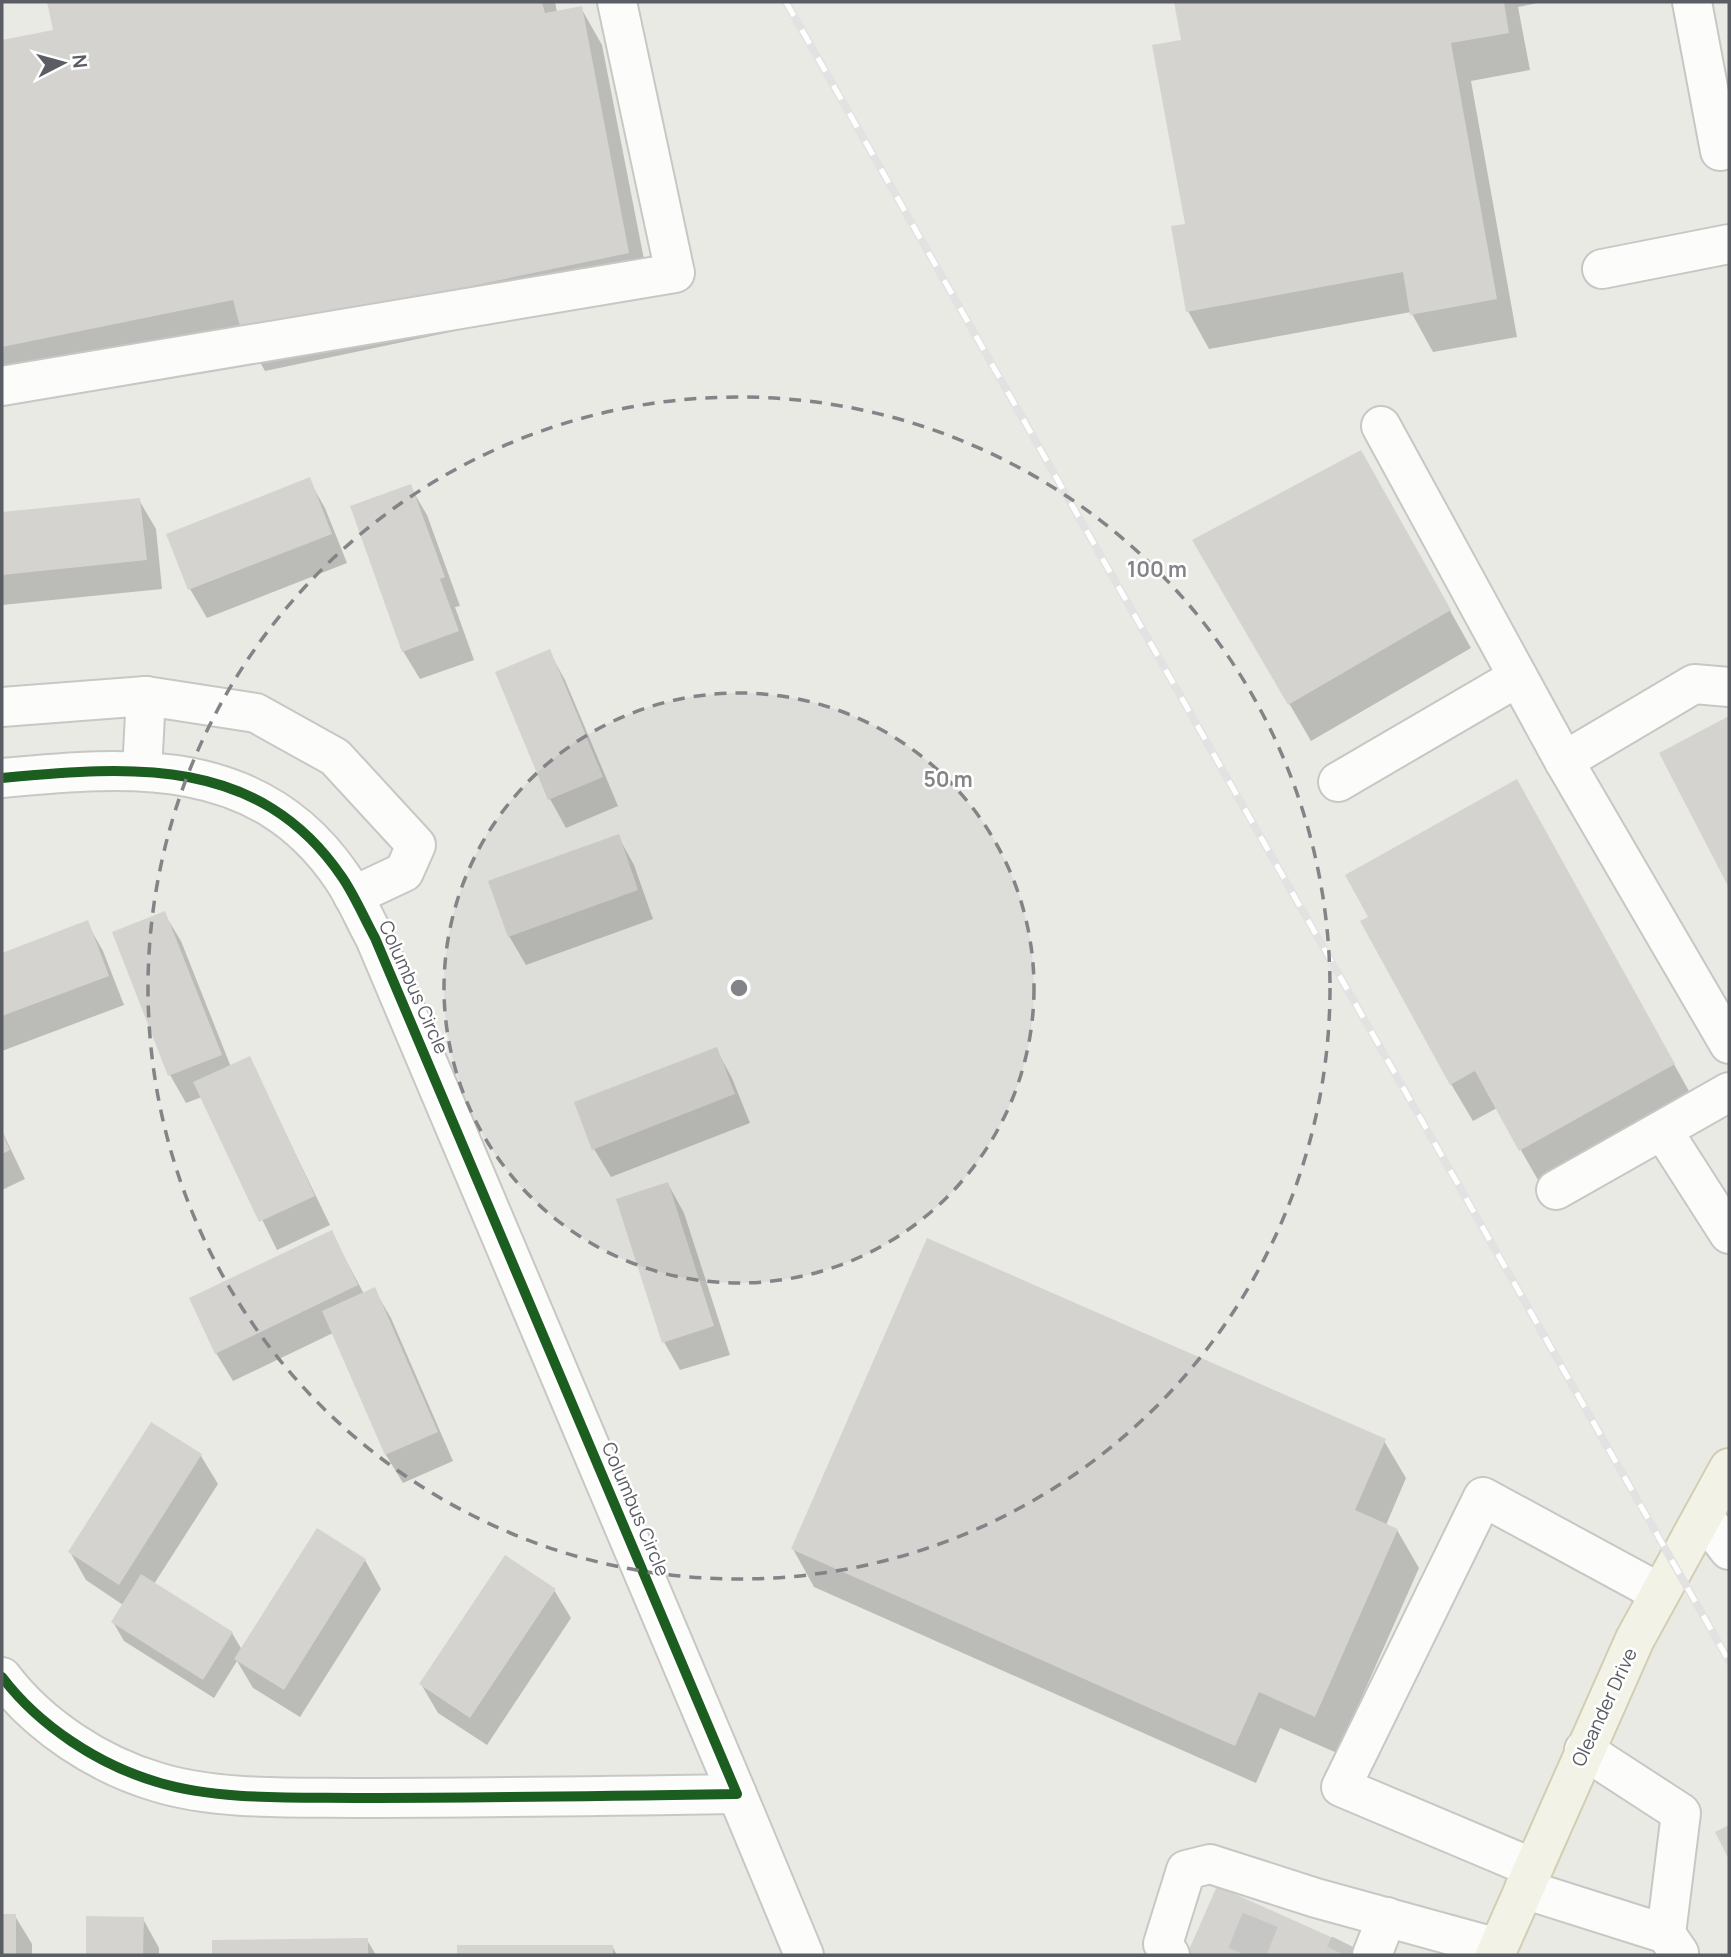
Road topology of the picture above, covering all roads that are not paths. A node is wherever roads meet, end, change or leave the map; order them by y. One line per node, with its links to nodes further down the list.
1 (617, 2): 6 (street)
2 (1692, 2): 3 (street)
3 (1729, 149)
4 (1729, 244): 5 (street)
5 (1602, 269)
6 (2, 386)
7 (1381, 426): 8 (street)
8 (1518, 677): 12 (street); 15 (street)
9 (1729, 687): 12 (street)
10 (146, 696): 11 (street); 13 (street); 16 (street)
11 (2, 707)
12 (1564, 761): 17 (street)
13 (142, 771): 14 (street, Columbus Circle); 16 (street, Columbus Circle)
14 (2, 778)
15 (1338, 782)
16 (353, 896): 28 (street, Columbus Circle)
17 (1729, 1044)
18 (1729, 1092): 19 (street)
19 (1663, 1131): 20 (street); 21 (street)
20 (1556, 1190)
21 (1729, 1234)
22 (1729, 1468): 23 (main road, Oleander Drive)
23 (1703, 1516): 24 (street); 25 (main road, Oleander Drive)
24 (1729, 1550)
25 (1660, 1593): 27 (main road, Oleander Drive); 29 (street)
26 (2, 1677): 28 (street)
27 (1584, 1750): 29 (main road, Oleander Drive); 31 (street)
28 (737, 1794): 33 (street, Columbus Circle)
29 (1528, 1878): 31 (street); 32 (main road, Oleander Drive)
30 (1367, 1932): 32 (street); 34 (street)
31 (1673, 1944)
32 (1497, 1952)
33 (804, 1955)
34 (1170, 1955)

